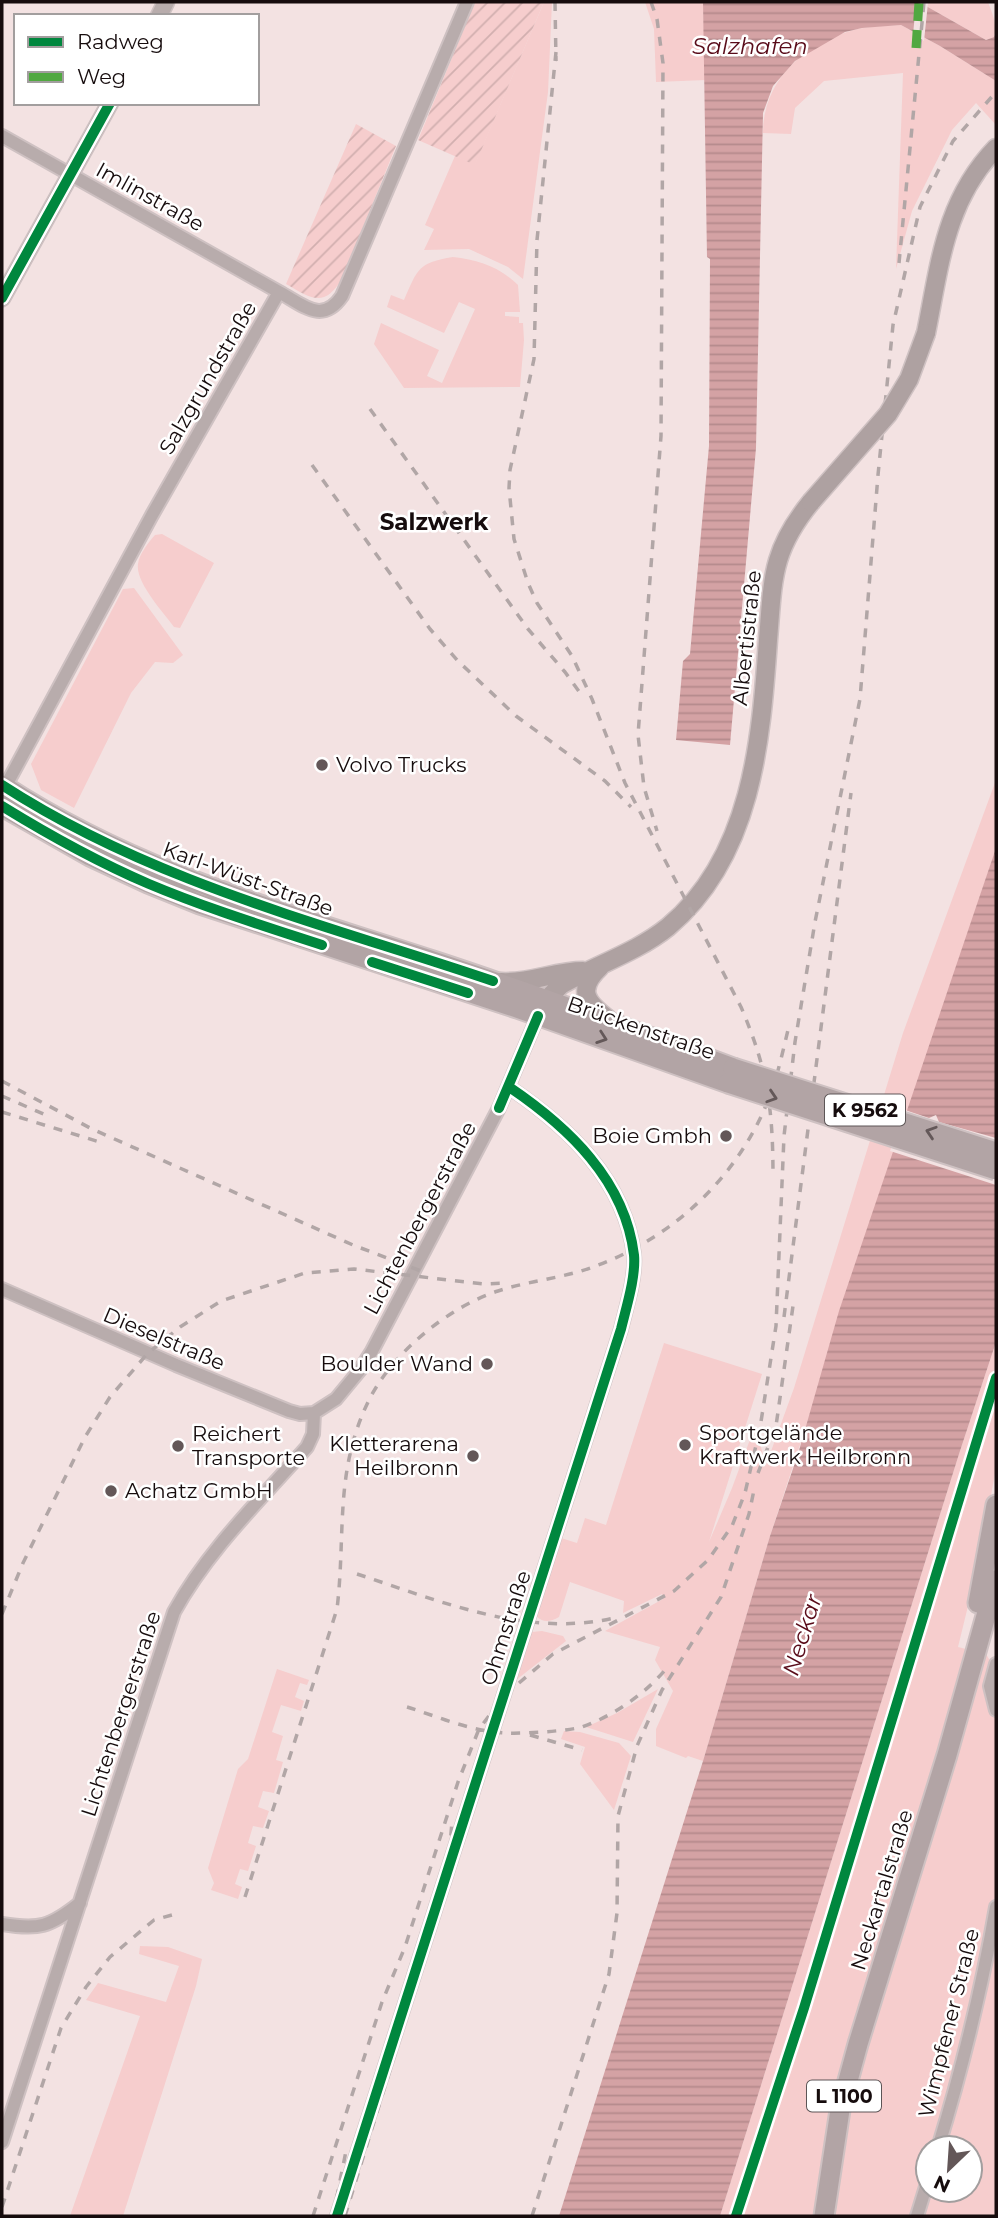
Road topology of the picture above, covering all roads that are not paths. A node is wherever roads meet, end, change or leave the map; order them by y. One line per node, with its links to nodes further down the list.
1 (467, 2): 6 (street, Salzgrundstraße)
2 (109, 105): 5 (street)
3 (2, 136): 5 (street, Imlinstraße)
4 (996, 148): 9 (main road, Albertistraße, bridge)
5 (70, 175): 6 (street, Imlinstraße); 7 (street)
6 (279, 292): 8 (street, Salzgrundstraße)
7 (2, 298)
8 (2, 792): 11 (main road, Karl-Wüst-Straße / K 9562); 12 (main road, Karl-Wüst-Straße / K 9562)
9 (608, 960): 10 (main road, Albertistraße); 13 (main road)
10 (587, 971): 11 (main road); 12 (main road, Albertistraße)
11 (494, 981): 12 (main road, Karl-Wüst-Straße / K 9562)
12 (543, 1007): 13 (main road, Brückenstraße / K 9562); 14 (main road, Brückenstraße / K 9562, one-way to 14); 15 (street, Lichtenbergerstraße)
13 (615, 1024): 14 (main road, Brückenstraße / K 9562)
14 (731, 1075): 16 (main road, K 9562, one-way to 14, bridge); 17 (main road, K 9562, one-way to 17, bridge)
15 (509, 1087): 19 (street, Lichtenbergerstraße); 32 (street, Ohmstraße)
16 (996, 1152)
17 (996, 1170)
18 (2, 1289): 19 (street, Dieselstraße)
19 (314, 1413): 27 (street, Lichtenbergerstraße)
20 (996, 1505): 24 (main road)
21 (996, 1580): 24 (main road, Neckartalstraße / L 1100)
22 (996, 1623): 26 (main road)
23 (996, 1664): 25 (street)
24 (960, 1707): 26 (main road, Neckartalstraße / L 1100)
25 (996, 1710)
26 (947, 1755): 33 (main road, Neckartalstraße / L 1100)
27 (80, 1903): 29 (street); 31 (street, Lichtenbergerstraße)
28 (996, 1906): 30 (street, Wimpfener Straße)
29 (2, 1924)
30 (942, 2134)
31 (2, 2142)
32 (337, 2216)
33 (824, 2216)

